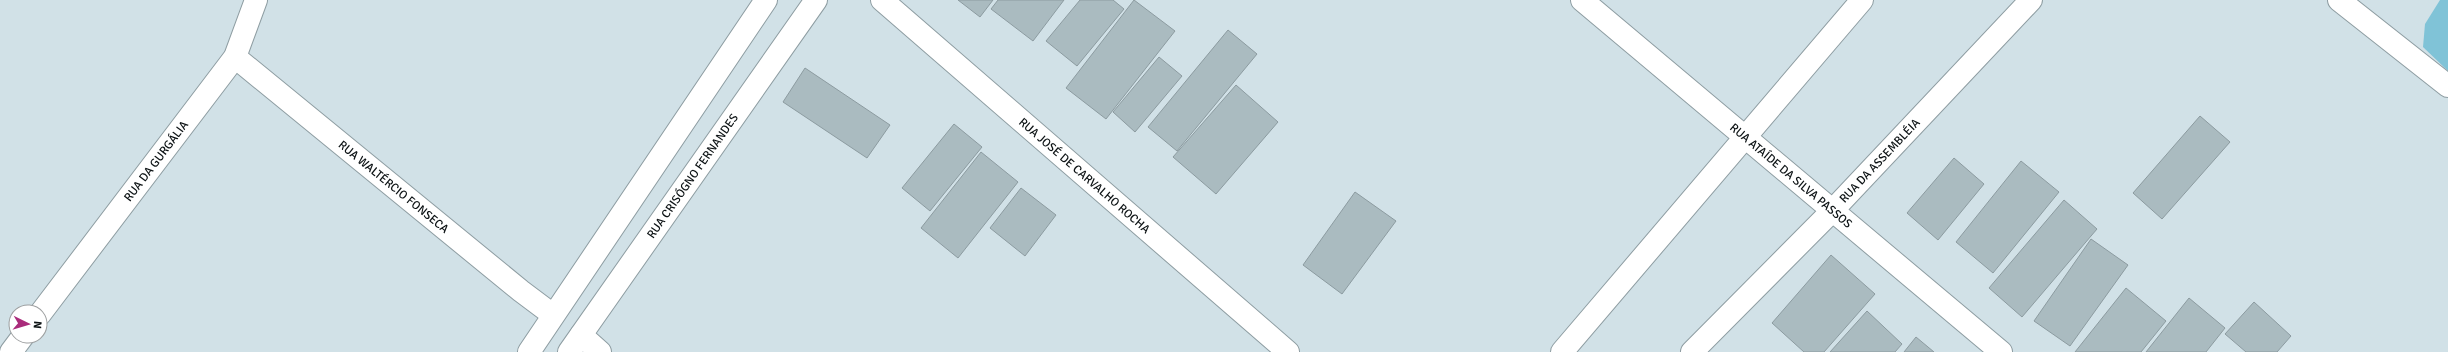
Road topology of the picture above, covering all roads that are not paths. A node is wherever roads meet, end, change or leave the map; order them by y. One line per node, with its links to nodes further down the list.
1 (256, 0): 9 (street, RUA DA GURGÁLIA)
2 (766, 0): 14 (street)
3 (816, 0): 15 (street, RUA CRISÓGNO FERNANDES)
4 (882, 0): 20 (street, RUA JOSÉ DE CARVALHO ROCHA)
5 (1582, 0): 11 (street, RUA ATAÍDE DA SILVA PASSOS)
6 (1862, 0): 11 (street)
7 (2031, 0): 12 (street, RUA DA ASSEMBLÉIA)
8 (2339, 0): 10 (street)
9 (235, 57): 13 (street, RUA DA GURGÁLIA); 14 (street, RUA WALTÉRCIO FONSECA)
10 (2448, 86)
11 (1746, 136): 12 (street, RUA ATAÍDE DA SILVA PASSOS); 21 (street)
12 (1832, 211): 22 (street, RUA DA ASSEMBLÉIA); 23 (street, RUA ATAÍDE DA SILVA PASSOS)
13 (48, 304)
14 (553, 314): 18 (street)
15 (575, 343): 19 (street)
16 (18, 344): 17 (street)
17 (11, 352)
18 (529, 352)
19 (600, 352)
20 (1288, 352)
21 (1562, 352)
22 (1692, 352)
23 (2001, 352)

